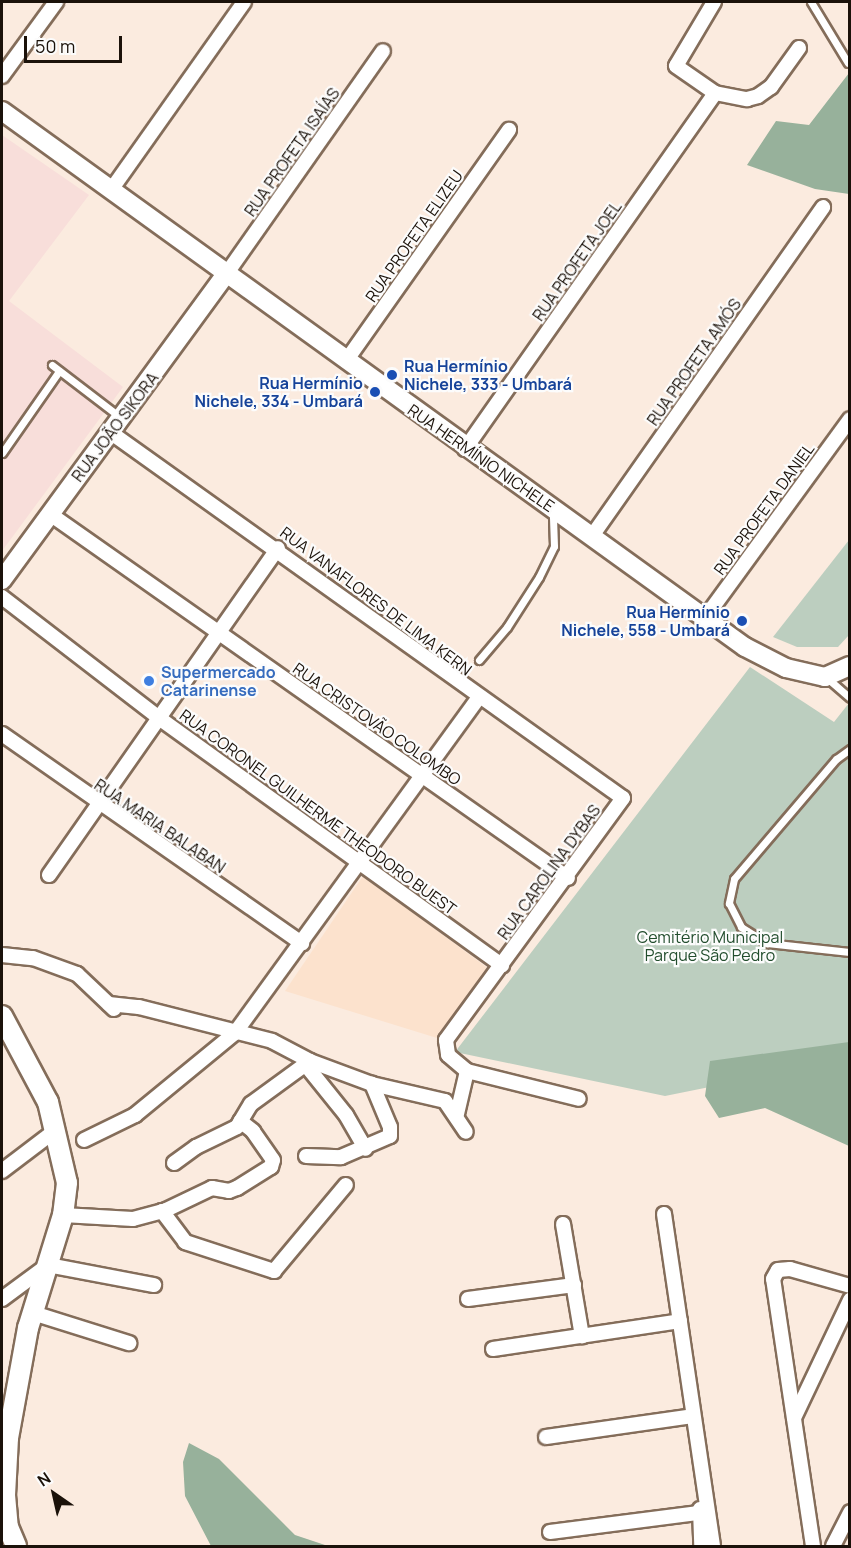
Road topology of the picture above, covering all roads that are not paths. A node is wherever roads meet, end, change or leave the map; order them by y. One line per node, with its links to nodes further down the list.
1 (56, 2): 8 (street)
2 (244, 2): 12 (street)
3 (714, 2): 9 (street)
4 (811, 2): 7 (lane)
5 (799, 48): 9 (street)
6 (383, 51): 14 (street, RUA PROFETA ISAÍAS)
7 (848, 63)
8 (2, 76)
9 (715, 93): 20 (street, RUA PROFETA JOEL)
10 (2, 111): 12 (street, RUA HERMÍNIO NICHELE)
11 (509, 130): 15 (street, RUA PROFETA ELIZEU)
12 (111, 190): 14 (street, RUA HERMÍNIO NICHELE)
13 (823, 207): 24 (street, RUA PROFETA AMÓS)
14 (227, 273): 15 (street, RUA HERMÍNIO NICHELE); 19 (street, RUA JOÃO SIKORA)
15 (346, 361): 20 (street, RUA HERMÍNIO NICHELE)
16 (52, 365): 17 (lane)
17 (59, 371): 19 (lane); 21 (lane)
18 (849, 419): 28 (street, RUA PROFETA DANIEL)
19 (115, 425): 23 (street, RUA JOÃO SIKORA); 25 (street, RUA VANAFLORES DE LIMA KERN)
20 (465, 449): 22 (street, RUA HERMÍNIO NICHELE)
21 (2, 453)
22 (552, 508): 24 (street, RUA HERMÍNIO NICHELE); 30 (lane)
23 (50, 514): 26 (street, RUA JOÃO SIKORA); 29 (street, RUA CRISTOVÃO COLOMBO)
24 (592, 536): 28 (street, RUA HERMÍNIO NICHELE)
25 (278, 548): 29 (street); 33 (street, RUA VANAFLORES DE LIMA KERN)
26 (2, 580)
27 (2, 597): 35 (street, RUA CORONEL GUILHERME THEODORO BUEST)
28 (705, 618): 32 (street, RUA HERMÍNIO NICHELE)
29 (217, 635): 35 (street); 38 (street, RUA CRISTOVÃO COLOMBO)
30 (479, 660)
31 (849, 666): 32 (street)
32 (825, 677): 34 (lane)
33 (478, 698): 38 (street); 39 (street, RUA VANAFLORES DE LIMA KERN)
34 (849, 698)
35 (159, 718): 40 (street); 41 (street, RUA CORONEL GUILHERME THEODORO BUEST)
36 (2, 734): 40 (street, RUA MARIA BALABAN)
37 (849, 749): 45 (lane)
38 (420, 773): 41 (street); 43 (street, RUA CRISTOVÃO COLOMBO)
39 (623, 798): 43 (street, RUA CAROLINA DYBAS)
40 (98, 805): 42 (street); 44 (street, RUA MARIA BALABAN)
41 (358, 859): 44 (street); 47 (street, RUA CORONEL GUILHERME THEODORO BUEST)
42 (49, 875)
43 (568, 878): 47 (street, RUA CAROLINA DYBAS)
44 (302, 943): 49 (street)
45 (849, 952)
46 (2, 955): 49 (street)
47 (502, 965): 51 (street, RUA CAROLINA DYBAS)
48 (5, 1028): 56 (main road)
49 (235, 1033): 50 (street); 58 (street)
50 (307, 1063): 52 (street); 55 (street); 59 (street)
51 (467, 1071): 53 (street); 54 (street)
52 (372, 1084): 54 (street); 59 (street)
53 (579, 1099)
54 (457, 1114): 57 (street)
55 (240, 1121): 61 (street); 64 (street)
56 (56, 1130): 62 (street); 66 (main road)
57 (466, 1132)
58 (84, 1140)
59 (366, 1149): 60 (street)
60 (306, 1156)
61 (174, 1163)
62 (2, 1171)
63 (346, 1185): 64 (street)
64 (162, 1211): 66 (street)
65 (664, 1214): 76 (street)
66 (63, 1215): 68 (main road)
67 (563, 1224): 70 (street)
68 (48, 1265): 69 (street); 72 (street); 75 (main road)
69 (154, 1285)
70 (574, 1285): 73 (street); 77 (street)
71 (849, 1286): 81 (street)
72 (2, 1299)
73 (468, 1299)
74 (849, 1300): 81 (street)
75 (33, 1313): 78 (street); 83 (main road)
76 (680, 1321): 77 (street); 80 (street)
77 (582, 1336): 79 (street)
78 (129, 1343)
79 (493, 1349)
80 (693, 1416): 82 (street); 86 (street)
81 (794, 1419): 91 (street)
82 (546, 1437)
83 (4, 1440): 84 (main road)
84 (3, 1496): 88 (main road)
85 (849, 1512): 92 (street)
86 (703, 1513): 87 (street); 89 (street); 90 (street)
87 (550, 1532)
88 (16, 1546)
89 (701, 1546)
90 (713, 1546)
91 (813, 1546)
92 (833, 1546)

